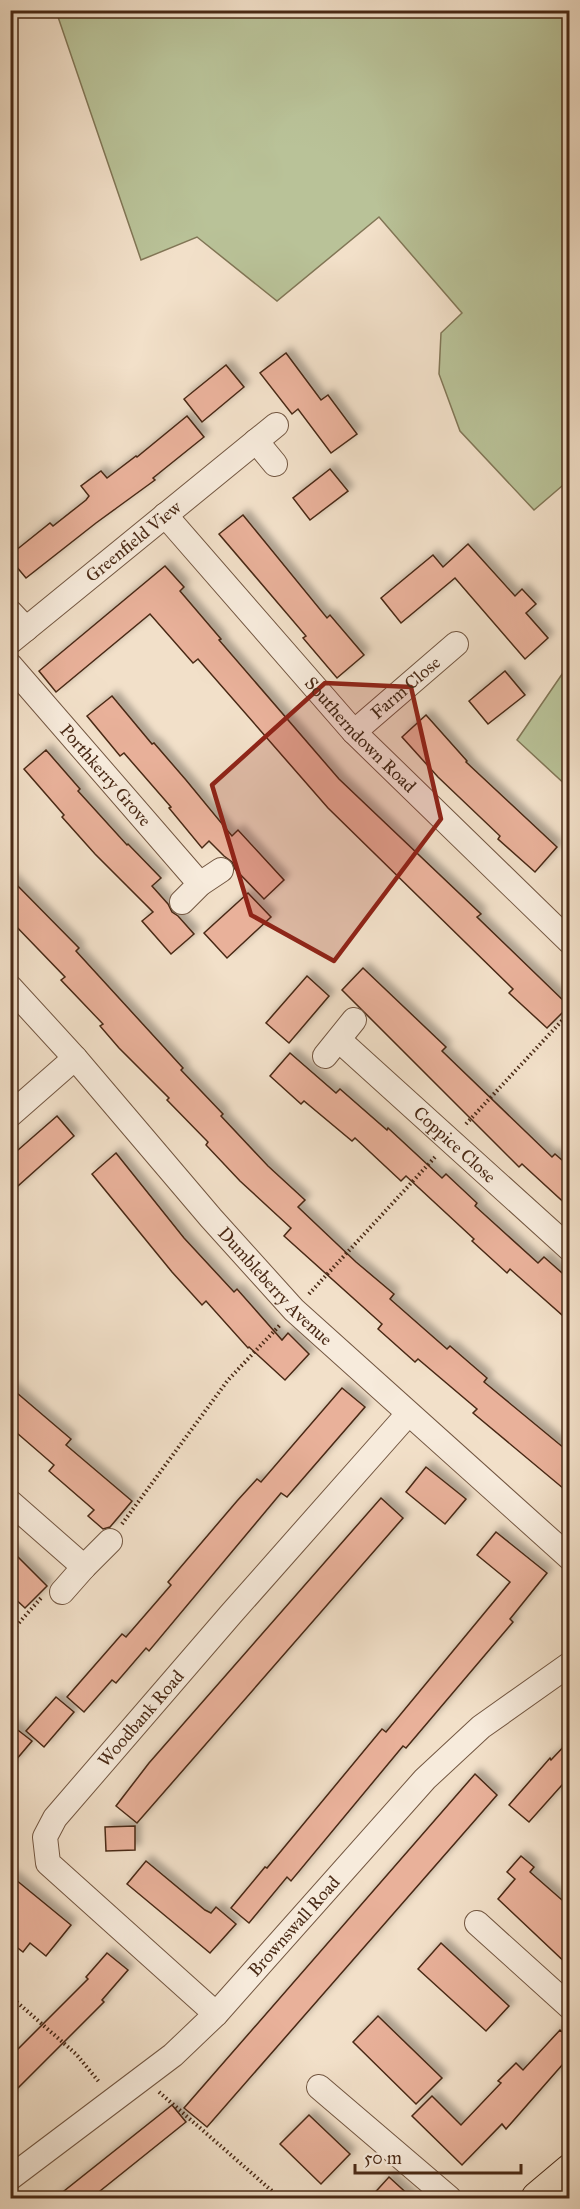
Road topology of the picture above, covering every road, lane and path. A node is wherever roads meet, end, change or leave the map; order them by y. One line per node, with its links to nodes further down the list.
1 (276, 425): 2 (street, Greenfield View)
2 (256, 441): 3 (street); 4 (street, Greenfield View)
3 (275, 464)
4 (165, 515): 5 (street, Greenfield View); 8 (street, Southerndown Road)
5 (16, 627)
6 (456, 644): 8 (street, Farm Close)
7 (10, 665): 10 (street, Porthkerry Grove)
8 (354, 732): 12 (street, Southerndown Road)
9 (221, 870): 10 (street)
10 (200, 884): 11 (street)
11 (182, 902)
12 (570, 942)
13 (10, 987): 16 (street, Dumbleberry Avenue)
14 (570, 1012): 18 (path)
15 (354, 1020): 18 (street, Coppice Close)
16 (75, 1058): 17 (street); 20 (street, Dumbleberry Avenue)
17 (10, 1115)
18 (450, 1141): 19 (street, Coppice Close); 20 (path)
19 (570, 1250)
20 (294, 1310): 21 (street, Dumbleberry Avenue); 23 (path)
21 (408, 1414): 24 (street, Dumbleberry Avenue); 31 (street, Woodbank Road)
22 (10, 1502): 25 (street)
23 (110, 1541): 25 (street)
24 (570, 1558)
25 (84, 1567): 26 (street)
26 (62, 1592)
27 (570, 1664): 31 (street, Brownswall Road)
28 (477, 1923): 30 (street)
29 (10, 1996): 34 (path)
30 (570, 2007)
31 (216, 2014): 32 (street, Brownswall Road)
32 (143, 2078): 34 (street, Brownswall Road); 37 (path)
33 (319, 2087): 38 (street)
34 (114, 2100): 36 (street, Brownswall Road)
35 (570, 2171): 39 (main road)
36 (10, 2178)
37 (280, 2199)
38 (449, 2199)
39 (538, 2199)

